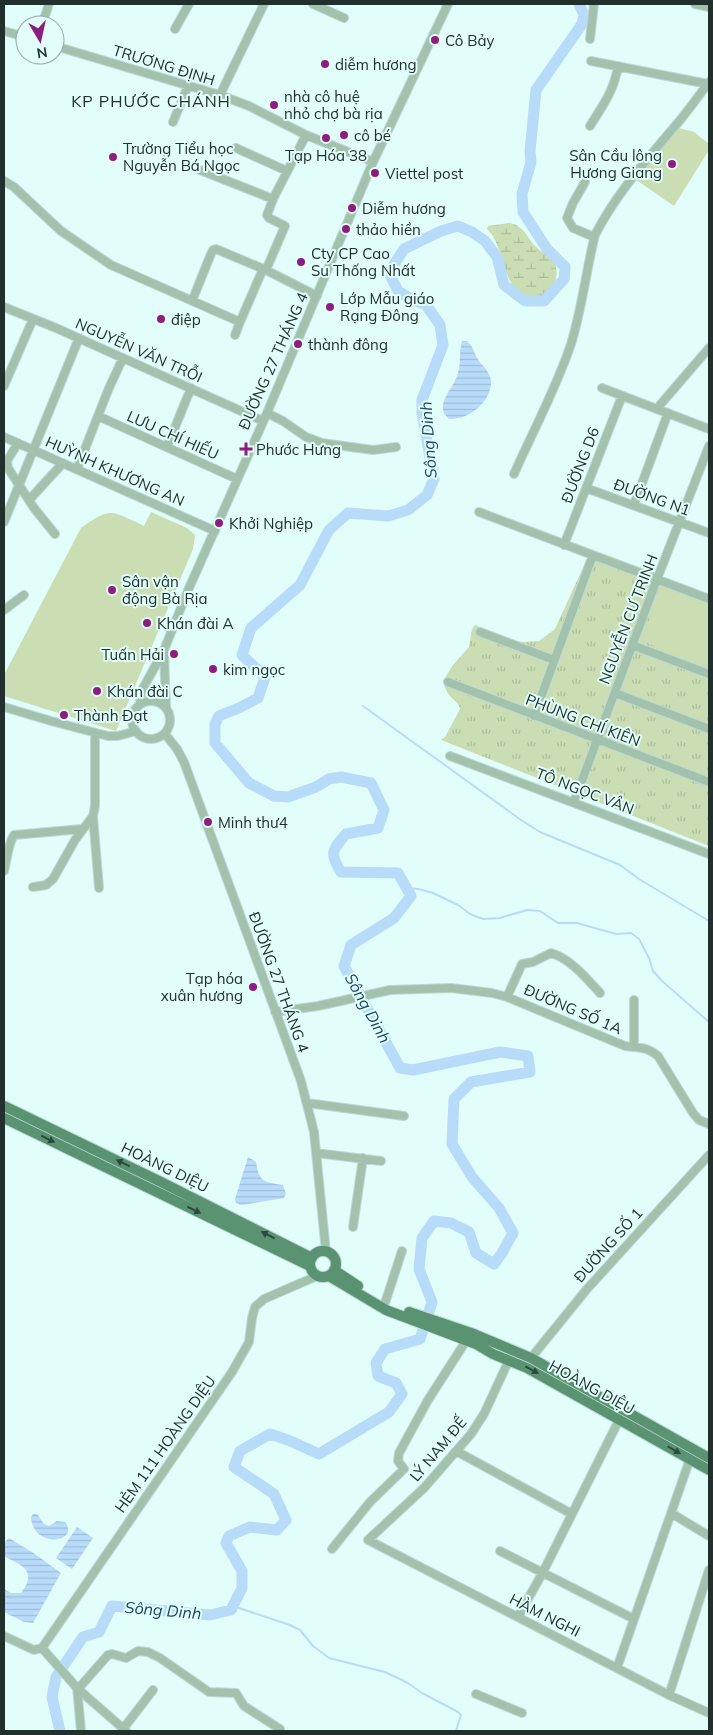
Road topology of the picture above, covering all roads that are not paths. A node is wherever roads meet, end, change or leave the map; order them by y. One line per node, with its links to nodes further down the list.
1 (189, 4): 9 (street)
2 (264, 4): 16 (street)
3 (313, 4): 8 (street)
4 (448, 4): 21 (street, ĐƯỜNG 27 THÁNG 4)
5 (594, 4): 10 (street)
6 (695, 4): 7 (street)
7 (709, 7)
8 (344, 18)
9 (174, 29)
10 (590, 39)
11 (65, 49): 15 (street, TRƯƠNG ĐỊNH)
12 (591, 61): 13 (street)
13 (618, 66): 14 (street); 18 (street)
14 (708, 83): 27 (street)
15 (188, 86): 16 (street, TRƯƠNG ĐỊNH); 17 (street)
16 (220, 96): 19 (street, TRƯƠNG ĐỊNH)
17 (173, 122)
18 (590, 126)
19 (306, 135): 21 (street, TRƯƠNG ĐỊNH); 23 (street)
20 (236, 148): 23 (street)
21 (373, 162): 29 (street, ĐƯỜNG 27 THÁNG 4)
22 (200, 170): 26 (street)
23 (287, 172): 26 (street)
24 (4, 181): 30 (street)
25 (585, 182): 27 (street)
26 (273, 199): 28 (street)
27 (594, 237): 56 (street)
28 (264, 269): 29 (street); 30 (street); 33 (street)
29 (317, 296): 46 (street, ĐƯỜNG 27 THÁNG 4)
30 (192, 301): 33 (street)
31 (4, 307): 32 (street, NGUYỄN VĂN TRỖI)
32 (33, 319): 35 (street, NGUYỄN VĂN TRỖI); 38 (street)
33 (240, 322): 34 (street)
34 (235, 335)
35 (78, 338): 37 (street, NGUYỄN VĂN TRỖI); 53 (street)
36 (709, 348): 43 (street)
37 (123, 358): 40 (street, NGUYỄN VĂN TRỖI); 45 (street)
38 (6, 376): 39 (street)
39 (4, 386)
40 (191, 388): 46 (street, NGUYỄN VĂN TRỖI); 51 (street)
41 (602, 388): 42 (street)
42 (622, 396): 44 (street); 59 (street, ĐƯỜNG D6)
43 (660, 405)
44 (668, 413): 47 (street); 61 (street)
45 (98, 416): 51 (street, LƯU CHÍ HIẾU); 55 (street)
46 (265, 417): 52 (street, NGUYỄN VĂN TRỖI); 57 (street, ĐƯỜNG 27 THÁNG 4)
47 (709, 429)
48 (4, 437): 49 (street, HUỲNH KHƯƠNG AN)
49 (18, 443): 53 (street, HUỲNH KHƯƠNG AN); 58 (street)
50 (709, 446): 64 (street, NGUYỄN CƯ TRINH)
51 (167, 447): 57 (street, LƯU CHÍ HIẾU)
52 (396, 448)
53 (32, 450): 54 (street, HUỲNH KHƯƠNG AN); 58 (street)
54 (63, 463): 55 (street, HUỲNH KHƯƠNG AN); 60 (street)
55 (77, 469): 65 (street, HUỲNH KHƯƠNG AN)
56 (514, 474)
57 (237, 479): 65 (street, ĐƯỜNG 27 THÁNG 4)
58 (19, 484): 60 (street); 63 (street)
59 (586, 488): 61 (street, ĐƯỜNG N1); 68 (street, ĐƯỜNG D6)
60 (29, 500): 67 (street)
61 (634, 505): 64 (street, ĐƯỜNG N1)
62 (479, 512): 68 (street)
63 (4, 522)
64 (680, 522): 66 (street, ĐƯỜNG N1); 70 (street, NGUYỄN CƯ TRINH)
65 (215, 531): 76 (street, ĐƯỜNG 27 THÁNG 4)
66 (709, 533)
67 (55, 534)
68 (564, 544): 69 (street)
69 (593, 555): 70 (street); 77 (street)
70 (657, 580): 72 (street); 75 (street, NGUYỄN CƯ TRINH)
71 (24, 595): 73 (street)
72 (709, 599)
73 (4, 610)
74 (480, 632): 77 (street)
75 (632, 645): 78 (street); 80 (street, NGUYỄN CƯ TRINH)
76 (164, 650): 81 (street, ĐƯỜNG 27 THÁNG 4); 83 (street, ĐƯỜNG 27 THÁNG 4)
77 (554, 660): 84 (street)
78 (709, 674)
79 (448, 682): 84 (street, PHÙNG CHÍ KIÊN)
80 (615, 693): 85 (street); 89 (street, NGUYỄN CƯ TRINH)
81 (140, 704): 83 (street); 86 (street)
82 (4, 707): 87 (street)
83 (166, 707): 88 (street)
84 (534, 716): 89 (street, PHÙNG CHÍ KIÊN)
85 (709, 729)
86 (136, 731): 87 (street); 88 (street)
87 (94, 733): 93 (street)
88 (165, 734): 102 (street, ĐƯỜNG 27 THÁNG 4)
89 (597, 740): 91 (street, PHÙNG CHÍ KIÊN); 92 (street, NGUYỄN CƯ TRINH)
90 (450, 756): 92 (street, TÔ NGỌC VÂN)
91 (709, 782)
92 (574, 802): 95 (street, TÔ NGỌC VÂN)
93 (93, 816): 94 (street); 98 (street)
94 (82, 829): 96 (street); 97 (street)
95 (709, 854)
96 (4, 871)
97 (33, 887)
98 (99, 888)
99 (600, 993): 100 (street)
100 (507, 997): 102 (street, ĐƯỜNG SỐ 1A); 103 (street, ĐƯỜNG SỐ 1A)
101 (634, 1000): 103 (street)
102 (275, 1012): 104 (street, ĐƯỜNG 27 THÁNG 4)
103 (634, 1047): 108 (street, ĐƯỜNG SỐ 1A)
104 (307, 1103): 106 (street); 109 (street, ĐƯỜNG 27 THÁNG 4)
105 (4, 1106): 116 (main road, HOÀNG DIỆU, one-way to 105)
106 (404, 1116)
107 (4, 1118): 116 (main road, HOÀNG DIỆU, one-way to 116)
108 (709, 1124)
109 (316, 1153): 111 (street); 115 (street, ĐƯỜNG 27 THÁNG 4)
110 (709, 1154): 123 (street, ĐƯỜNG SỐ 1)
111 (363, 1158): 112 (street); 113 (street)
112 (381, 1161)
113 (353, 1228)
114 (402, 1251): 119 (street)
115 (326, 1252): 116 (main road); 117 (main road)
116 (311, 1262): 118 (main road)
117 (331, 1273): 118 (main road); 119 (main road); 120 (main road)
118 (316, 1276): 141 (street, HẺM 111 HOÀNG DIỆU)
119 (386, 1303): 120 (main road)
120 (409, 1316): 121 (main road)
121 (457, 1333): 122 (main road, HOÀNG DIỆU); 123 (main road, HOÀNG DIỆU)
122 (466, 1341): 124 (main road, HOÀNG DIỆU); 134 (street)
123 (531, 1358): 125 (main road, HOÀNG DIỆU)
124 (509, 1360): 125 (main road, HOÀNG DIỆU, one-way to 125); 126 (street, LÝ NAM ĐẾ)
125 (626, 1419): 127 (main road, HOÀNG DIỆU); 128 (main road, HOÀNG DIỆU, one-way to 128); 131 (street)
126 (456, 1451): 131 (street); 133 (street, LÝ NAM ĐẾ)
127 (709, 1458)
128 (690, 1460): 129 (main road, HOÀNG DIỆU); 130 (street)
129 (709, 1470)
130 (671, 1513): 132 (street); 139 (street)
131 (572, 1514): 137 (street)
132 (709, 1536)
133 (368, 1540): 138 (street, HÀM NGHI)
134 (332, 1549)
135 (500, 1551): 137 (street)
136 (709, 1570): 146 (street)
137 (543, 1572): 138 (street); 139 (street)
138 (518, 1617): 142 (street, HÀM NGHI)
139 (634, 1619): 142 (street)
140 (4, 1636): 141 (street)
141 (42, 1648): 143 (street)
142 (616, 1668): 146 (street, HÀM NGHI)
143 (78, 1688): 149 (street); 150 (street); 151 (street)
144 (152, 1690): 150 (street)
145 (476, 1694): 147 (street)
146 (669, 1695): 148 (street, HÀM NGHI)
147 (522, 1713)
148 (709, 1713)
149 (280, 1729)
150 (125, 1730)
151 (81, 1731)

